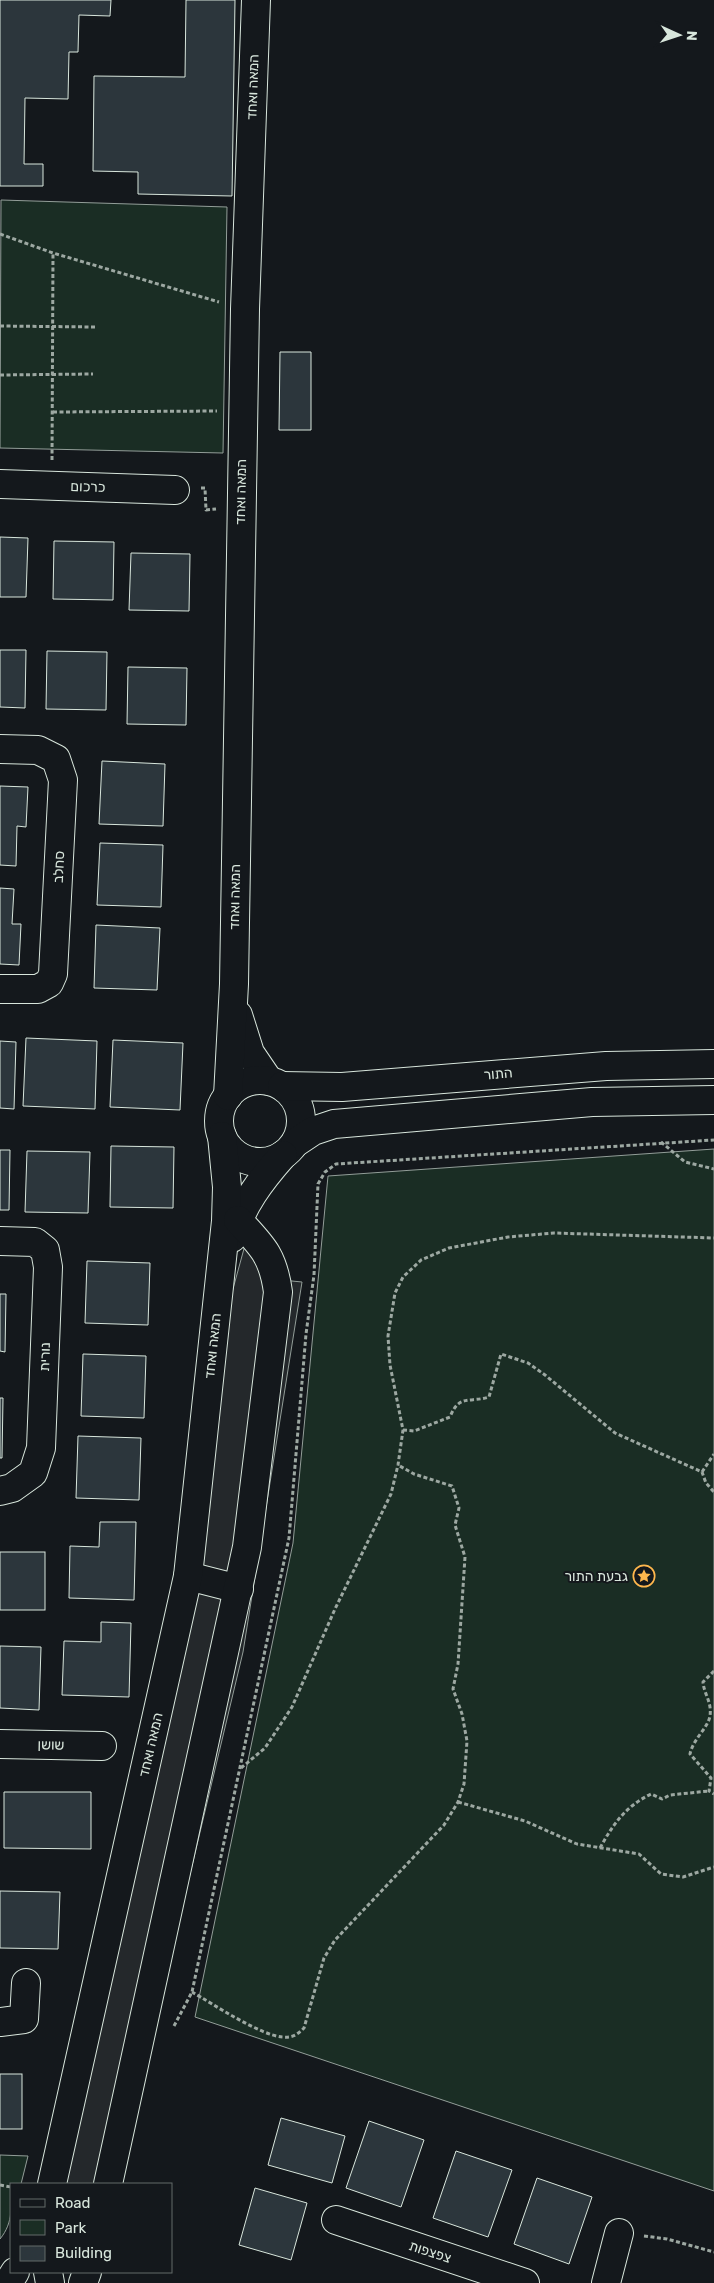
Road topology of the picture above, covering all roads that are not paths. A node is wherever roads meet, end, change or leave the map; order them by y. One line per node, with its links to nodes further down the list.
1 (256, 0): 5 (street, המאה ואחד)
2 (0, 484): 3 (street, כרכום)
3 (176, 490)
4 (0, 748): 6 (street, סחלב)
5 (234, 984): 8 (street, המאה ואחד); 9 (street, המאה ואחד)
6 (0, 989)
7 (714, 1064): 8 (street, התור)
8 (275, 1084): 9 (street); 12 (street)
9 (228, 1096): 11 (street)
10 (714, 1100): 12 (street)
11 (222, 1136): 12 (street); 15 (street, המאה ואחד)
12 (289, 1149): 13 (street, המאה ואחד)
13 (238, 1220): 15 (street, המאה ואחד); 18 (street)
14 (0, 1241): 16 (street, נורית)
15 (218, 1301): 17 (street, המאה ואחד)
16 (0, 1491)
17 (188, 1576): 18 (street); 23 (street, המאה ואחד)
18 (239, 1589): 24 (street)
19 (0, 1744): 20 (street, שושן)
20 (102, 1746)
21 (26, 1983): 22 (street)
22 (0, 2022)
23 (52, 2183)
24 (108, 2183)
25 (336, 2220): 27 (street, צפצפות)
26 (619, 2233): 28 (street)
27 (525, 2283)
28 (606, 2283)

